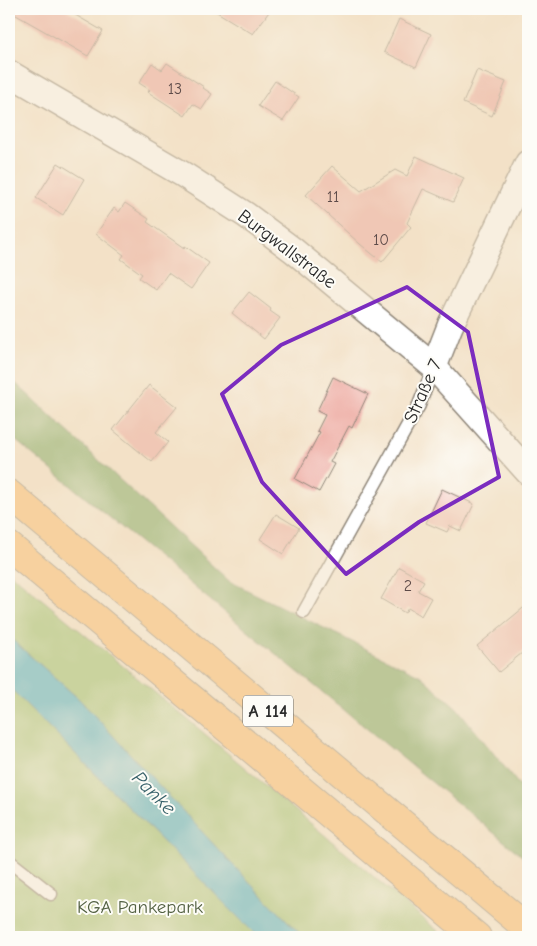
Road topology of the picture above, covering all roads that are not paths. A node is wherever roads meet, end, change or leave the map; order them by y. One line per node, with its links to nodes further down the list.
1 (9, 73): 3 (street, Burgwallstraße)
2 (528, 163): 3 (street, Straße 7)
3 (434, 367): 4 (street, Burgwallstraße); 7 (lane, Straße 7)
4 (528, 472)
5 (9, 494): 10 (highway, A 114)
6 (9, 546): 11 (highway, A 114)
7 (304, 612)
8 (9, 861): 9 (lane)
9 (51, 894)
10 (528, 929)
11 (477, 937)

